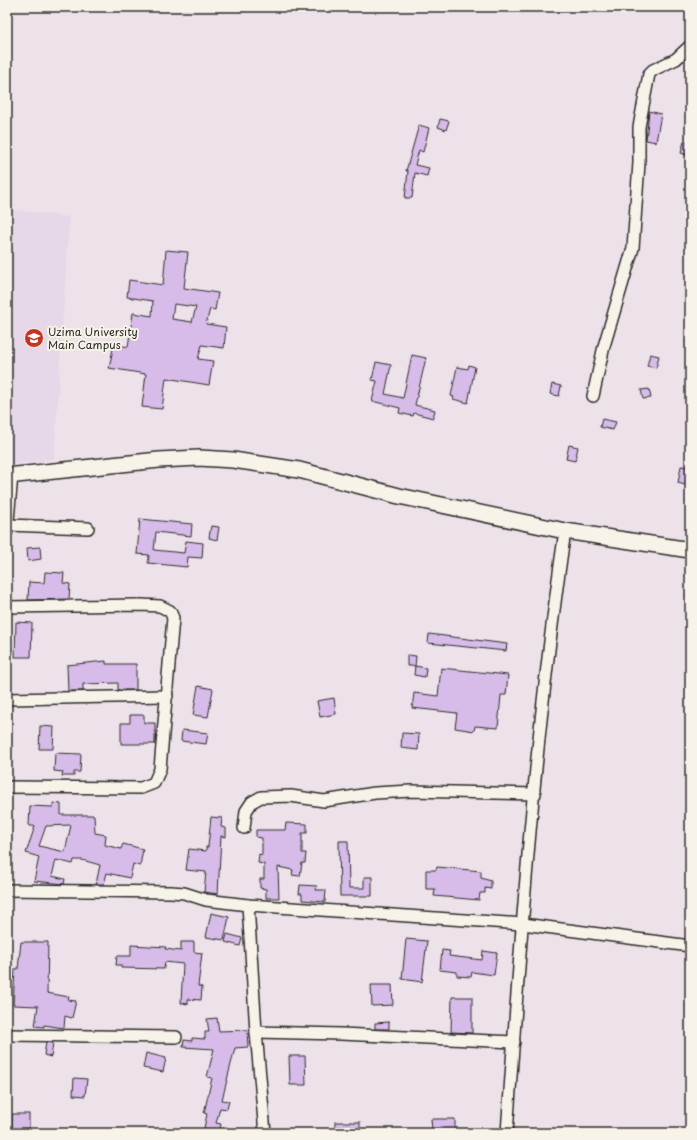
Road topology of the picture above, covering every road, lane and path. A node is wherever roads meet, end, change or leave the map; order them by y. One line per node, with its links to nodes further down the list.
1 (690, 46): 2 (street)
2 (593, 396)
3 (9, 476): 4 (street); 6 (main road)
4 (7, 528): 5 (street)
5 (88, 528)
6 (564, 531): 7 (main road); 12 (street)
7 (690, 550)
8 (7, 607): 9 (street)
9 (167, 696): 10 (street); 11 (street)
10 (7, 699)
11 (7, 787)
12 (535, 794): 13 (street); 16 (street)
13 (244, 828)
14 (7, 890): 15 (street)
15 (248, 905): 16 (street); 18 (street)
16 (523, 924): 17 (street); 21 (street)
17 (690, 946)
18 (256, 1032): 21 (street); 22 (street)
19 (7, 1035): 20 (street)
20 (176, 1037)
21 (514, 1042): 23 (street)
22 (265, 1133)
23 (507, 1133)

